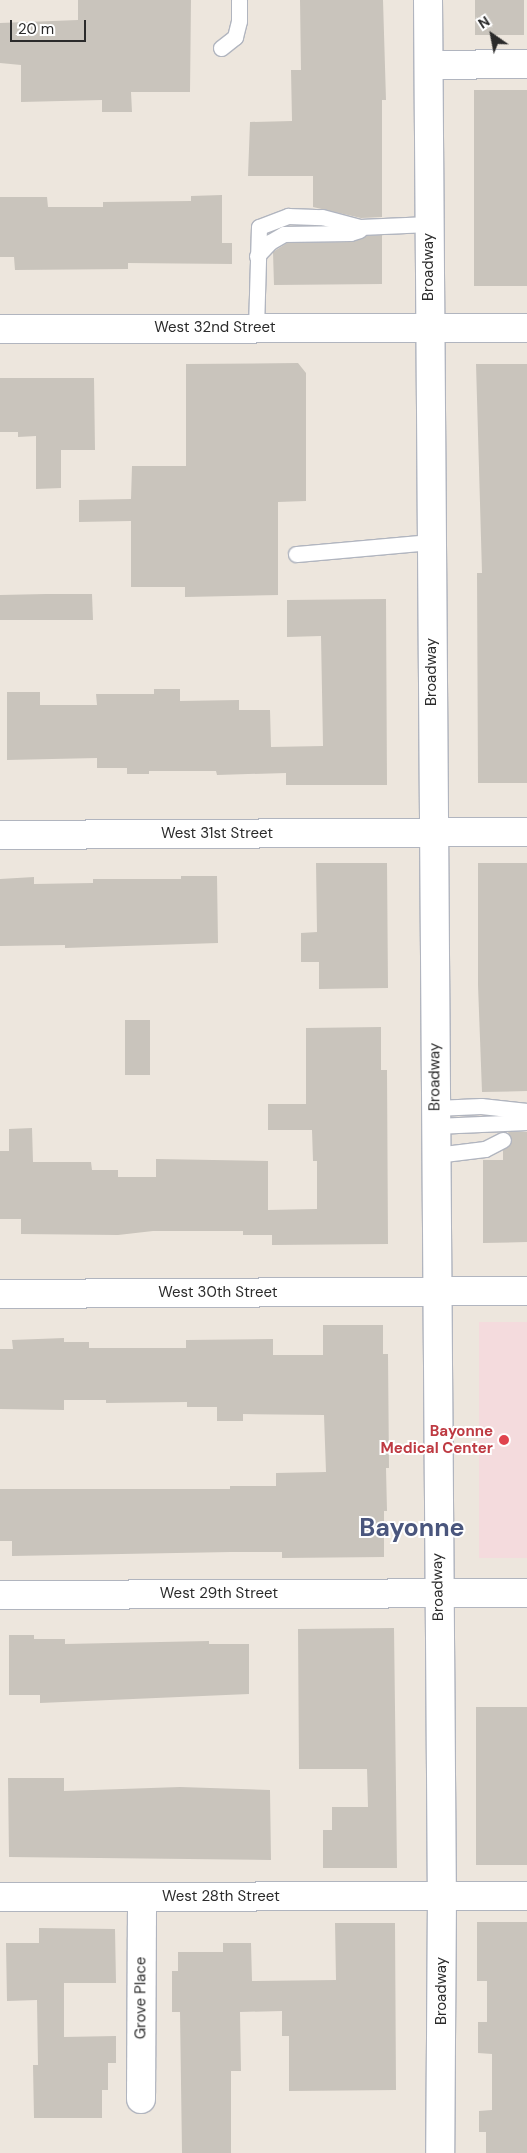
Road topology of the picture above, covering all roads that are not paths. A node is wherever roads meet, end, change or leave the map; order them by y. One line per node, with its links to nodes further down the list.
1 (239, 0): 3 (lane)
2 (428, 0): 5 (street, Broadway)
3 (221, 48)
4 (527, 64): 5 (street)
5 (430, 65): 6 (street, Broadway)
6 (429, 224): 7 (lane); 8 (street, Broadway)
7 (256, 328): 8 (street, West 32nd Street); 10 (street, West 32nd Street)
8 (430, 328): 9 (street, West 32nd Street); 11 (street, Broadway)
9 (527, 328)
10 (0, 329)
11 (431, 542): 12 (lane); 14 (street, Broadway)
12 (296, 554)
13 (527, 832): 14 (street, West 31st Street)
14 (434, 833): 15 (street, West 31st Street); 17 (street, Broadway)
15 (0, 835)
16 (527, 1111): 17 (lane)
17 (435, 1117): 18 (lane); 20 (street, Broadway)
18 (527, 1122)
19 (503, 1147): 20 (lane)
20 (436, 1155): 21 (street, Broadway)
21 (436, 1292): 22 (street, West 30th Street); 23 (street, West 30th Street); 24 (street, Broadway)
22 (527, 1292)
23 (0, 1294)
24 (438, 1592): 25 (street, West 29th Street); 26 (street, West 29th Street); 27 (street, Broadway)
25 (527, 1593)
26 (0, 1595)
27 (442, 1896): 28 (street, West 28th Street); 30 (street, West 28th Street); 32 (street, Broadway)
28 (527, 1896)
29 (0, 1897): 30 (street, West 28th Street)
30 (142, 1897): 31 (street, Grove Place)
31 (141, 2099)
32 (440, 2153)

